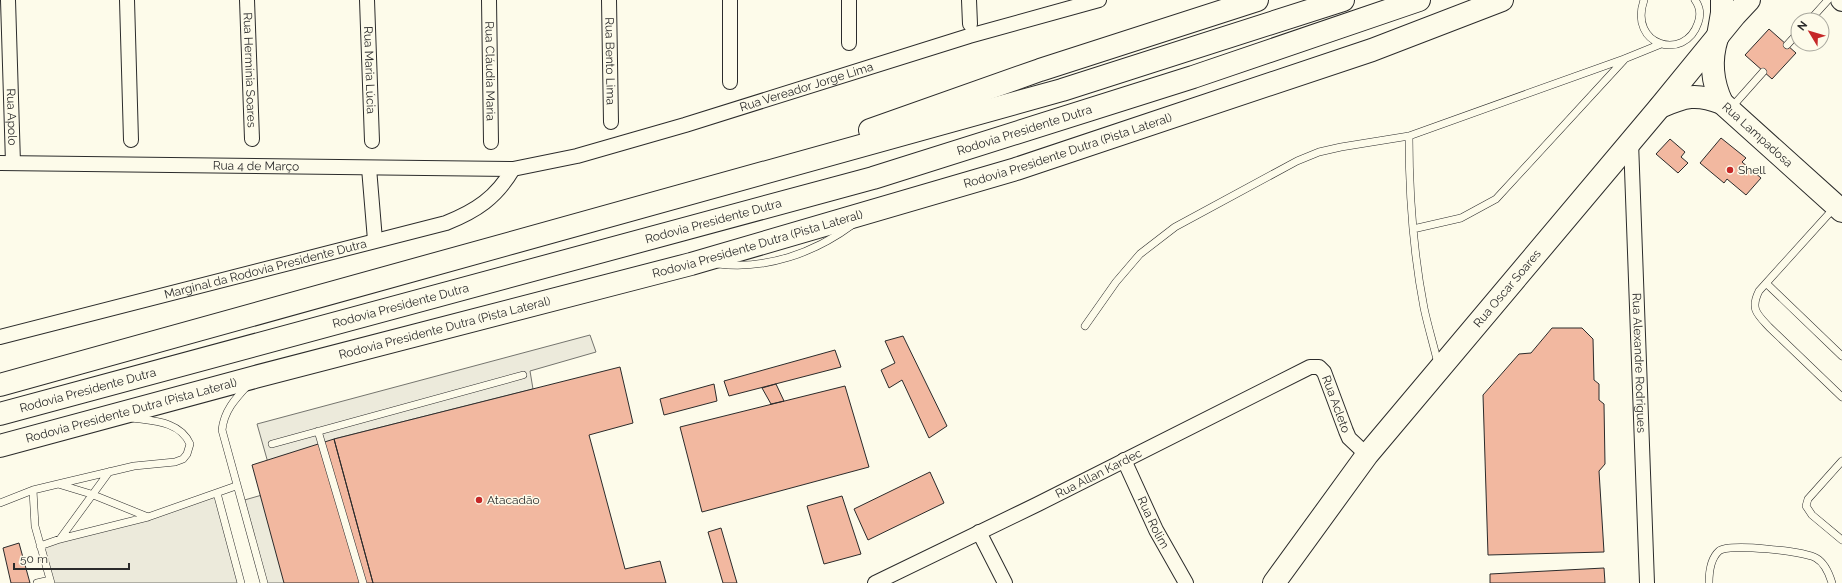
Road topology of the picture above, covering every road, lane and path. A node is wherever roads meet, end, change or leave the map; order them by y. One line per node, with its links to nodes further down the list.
1 (8, 0): 41 (street, Rua Apolo)
2 (127, 0): 37 (street)
3 (247, 0): 36 (street, Rua Hermínia Soares)
4 (367, 0): 38 (street, Rua Maria Lúcia)
5 (489, 0): 39 (street, Rua Cláudia Maria)
6 (609, 0): 34 (street, Rua Bento Lima)
7 (730, 0): 31 (street)
8 (849, 0): 26 (street)
9 (969, 0): 23 (street)
10 (1231, 0): 22 (main road)
11 (1257, 0): 22 (main road)
12 (1343, 0): 44 (main road)
13 (1419, 0): 58 (main road, Rodovia Presidente Dutra)
14 (1502, 0): 55 (main road, Rodovia Presidente Dutra (Pista Lateral))
15 (1644, 0): 27 (lane)
16 (1695, 0): 27 (lane)
17 (1722, 0): 24 (main road)
18 (1749, 0): 24 (main road, Rua Oscar Soares)
19 (1828, 0): 21 (lane)
20 (1091, 1): 43 (street, Rua Vereador Jorge Lima)
21 (1817, 12)
22 (1204, 17): 44 (main road)
23 (970, 24)
24 (1718, 36): 32 (main road); 33 (main road, Rua Oscar Soares)
25 (1790, 42): 28 (lane)
26 (849, 43)
27 (1660, 44): 29 (lane)
28 (1787, 45)
29 (1624, 59): 35 (lane); 46 (lane)
30 (1764, 72): 32 (lane)
31 (730, 82)
32 (1726, 106): 33 (main road, Rua Lampadosa); 45 (main road, Rua Lampadosa)
33 (1659, 108): 40 (main road, Rua Oscar Soares)
34 (611, 122)
35 (1409, 136): 46 (lane); 49 (lane)
36 (252, 139)
37 (131, 140)
38 (372, 141)
39 (491, 142)
40 (1631, 142): 52 (main road, Rua Oscar Soares); 87 (street, Rua Alexandre Rodrigues)
41 (7, 163): 42 (street, Rua 4 de Março)
42 (369, 168): 43 (street, Rua 4 de Março); 47 (street)
43 (513, 169): 47 (street, Marginal da Rodovia Presidente Dutra)
44 (725, 184): 56 (main road)
45 (1839, 209): 48 (lane)
46 (1413, 229): 52 (lane)
47 (375, 240): 50 (street, Marginal da Rodovia Presidente Dutra)
48 (1766, 284): 51 (lane); 57 (lane)
49 (1085, 326)
50 (0, 337)
51 (1842, 356)
52 (1440, 368): 63 (main road, Rua Oscar Soares)
53 (1322, 370): 63 (street, Rua Acleto); 64 (street, Rua Allan Kardec)
54 (523, 375): 60 (lane)
55 (255, 377): 59 (main road, Rodovia Presidente Dutra (Pista Lateral)); 68 (lane)
56 (0, 385)
57 (1842, 397)
58 (0, 414)
59 (112, 415): 62 (main road, Rodovia Presidente Dutra (Pista Lateral)); 66 (lane)
60 (318, 431): 61 (lane); 82 (lane)
61 (272, 444)
62 (0, 446)
63 (1367, 455): 86 (main road, Rua Oscar Soares)
64 (1124, 460): 74 (street, Rua Allan Kardec); 85 (street, Rua Rolim)
65 (1842, 461): 76 (lane)
66 (109, 472): 67 (lane); 71 (lane)
67 (58, 484): 69 (lane); 71 (lane)
68 (236, 486): 70 (lane); 81 (lane)
69 (33, 490): 72 (lane); 77 (lane)
70 (217, 493): 73 (lane); 80 (lane)
71 (91, 494): 73 (lane); 75 (lane)
72 (0, 503)
73 (148, 517): 75 (lane)
74 (979, 532): 83 (street, Rua Allan Kardec); 84 (street)
75 (60, 539): 77 (lane)
76 (1842, 540)
77 (40, 546): 78 (lane)
78 (50, 582): 79 (lane)
79 (37, 583)
80 (241, 583)
81 (264, 583)
82 (363, 583)
83 (875, 583)
84 (1005, 583)
85 (1186, 583)
86 (1274, 583)
87 (1647, 583)
88 (1709, 583): 89 (lane)
89 (1832, 583)

